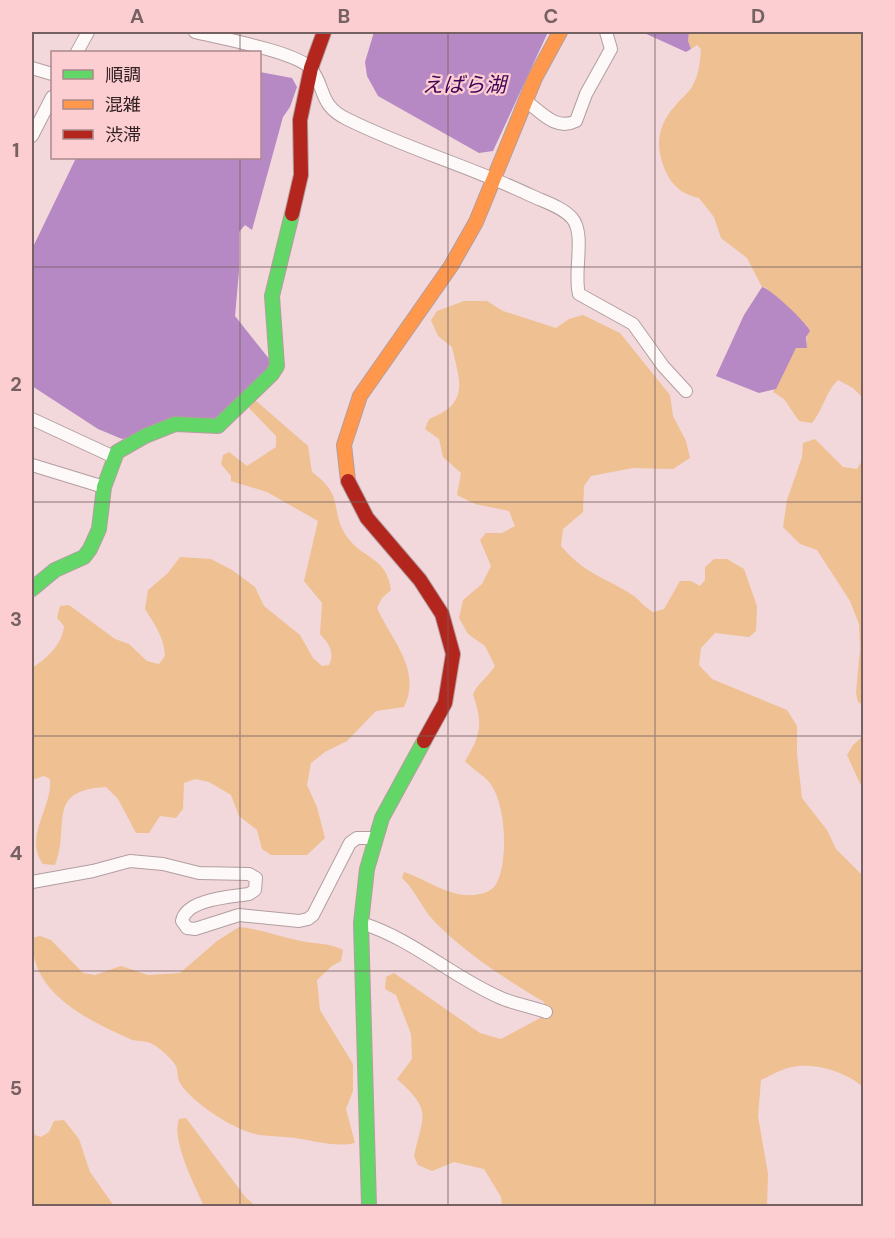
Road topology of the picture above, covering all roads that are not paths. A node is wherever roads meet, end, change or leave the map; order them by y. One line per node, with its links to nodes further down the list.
1 (88, 32): 6 (street)
2 (195, 32): 8 (street)
3 (324, 32): 8 (street)
4 (560, 32): 11 (street)
5 (606, 32): 11 (street)
6 (78, 51)
7 (32, 68): 9 (street)
8 (311, 68): 13 (street); 16 (street)
9 (51, 74)
10 (51, 99): 12 (street)
11 (526, 100): 13 (street)
12 (32, 136)
13 (492, 178): 14 (street); 20 (street)
14 (686, 391)
15 (32, 419): 16 (street)
16 (114, 457): 18 (street)
17 (32, 465): 18 (street)
18 (104, 487): 19 (street)
19 (32, 589)
20 (374, 838): 21 (street); 22 (street)
21 (32, 882)
22 (361, 923): 23 (street); 24 (street)
23 (546, 1012)
24 (369, 1206)

